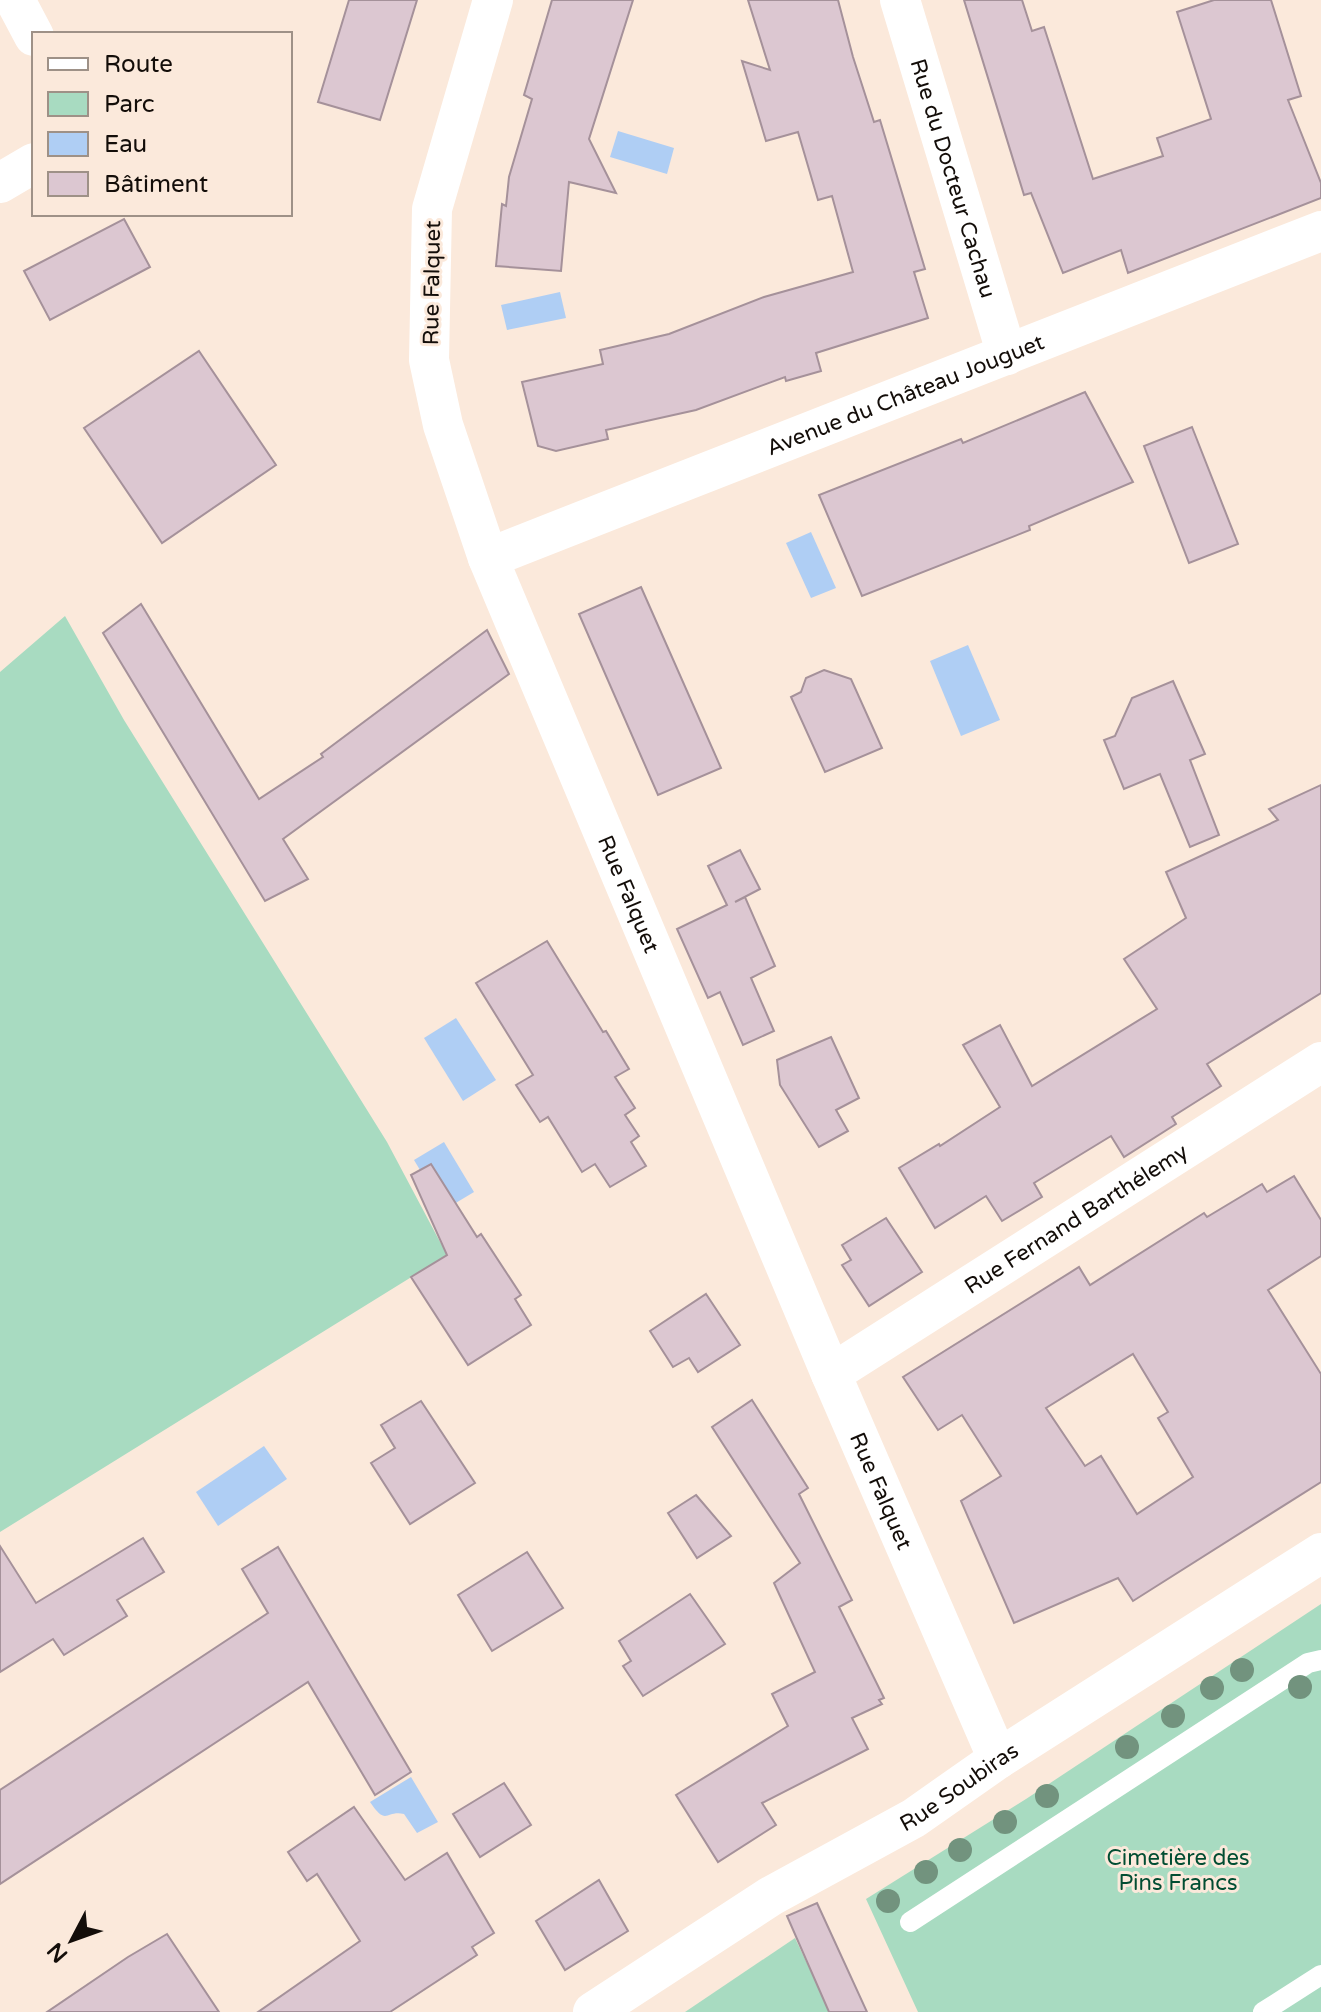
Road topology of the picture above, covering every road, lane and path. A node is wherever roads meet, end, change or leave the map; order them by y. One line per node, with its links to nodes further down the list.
1 (15, 0): 4 (street)
2 (493, 0): 7 (street, Rue Falquet)
3 (900, 0): 6 (street, Rue du Docteur Cachau)
4 (32, 32)
5 (1321, 231): 6 (street, Avenue du Château Jouguet)
6 (1007, 355): 7 (street, Avenue du Château Jouguet)
7 (488, 558): 9 (street, Rue Falquet)
8 (1321, 1062): 9 (street, Rue Fernand Barthélemy)
9 (831, 1374): 12 (street, Rue Falquet)
10 (1321, 1553): 12 (street, Rue Soubiras)
11 (1321, 1660): 13 (lane)
12 (998, 1759): 15 (street, Rue Soubiras)
13 (910, 1922)
14 (1321, 1975): 16 (lane)
15 (593, 2012)
16 (1263, 2012)

